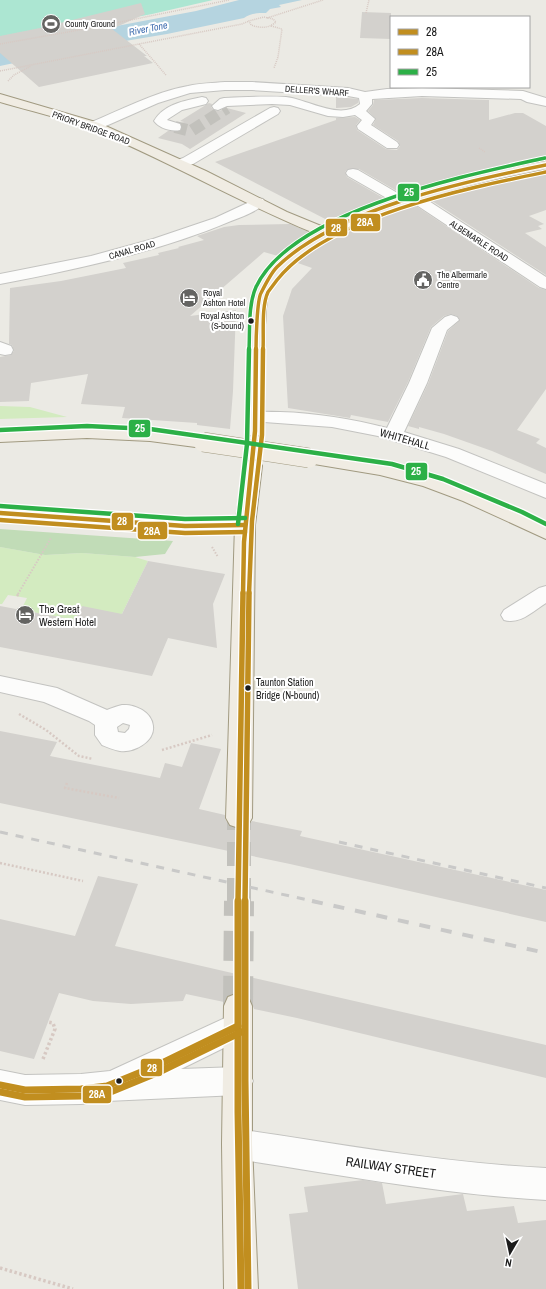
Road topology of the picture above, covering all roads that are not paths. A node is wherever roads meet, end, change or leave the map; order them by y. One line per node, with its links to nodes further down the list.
1 (546, 94): 2 (street)
2 (523, 95): 3 (street, DELLER'S WHARF); 6 (street, DELLER'S WHARF)
3 (365, 96): 8 (street); 9 (street, DELLER'S WHARF)
4 (0, 98): 9 (main road, PRIORY BRIDGE ROAD)
5 (256, 100): 5 (street); 8 (street); 10 (street)
6 (546, 102)
7 (274, 111): 12 (street)
8 (357, 111): 13 (street)
9 (94, 126): 14 (main road, PRIORY BRIDGE ROAD)
10 (175, 127)
11 (205, 136): 12 (street)
12 (222, 141): 14 (street)
13 (392, 145)
14 (180, 164): 18 (main road, PRIORY BRIDGE ROAD)
15 (546, 165): 17 (main road)
16 (353, 173): 17 (street, ALBEMARLE ROAD)
17 (407, 199): 19 (main road); 21 (street, ALBEMARLE ROAD)
18 (258, 202): 19 (main road, PRIORY BRIDGE ROAD); 20 (street, CANAL ROAD)
19 (326, 233): 23 (main road)
20 (0, 279)
21 (546, 284)
22 (451, 320): 24 (street)
23 (255, 424): 24 (street, WHITEHALL)
24 (393, 435): 27 (street, WHITEHALL)
25 (0, 437): 30 (main road, bridge)
26 (253, 466): 29 (main road)
27 (546, 492)
28 (0, 513): 29 (street)
29 (245, 525): 35 (main road)
30 (546, 532)
31 (546, 593): 32 (street)
32 (512, 615)
33 (0, 684): 34 (street)
34 (108, 722)
35 (239, 818)
36 (238, 1016): 37 (main road); 39 (street)
37 (238, 1081): 39 (street); 40 (main road)
38 (0, 1085): 39 (street)
39 (107, 1086)
40 (237, 1144): 41 (street, RAILWAY STREET); 42 (main road)
41 (546, 1184)
42 (241, 1289)

